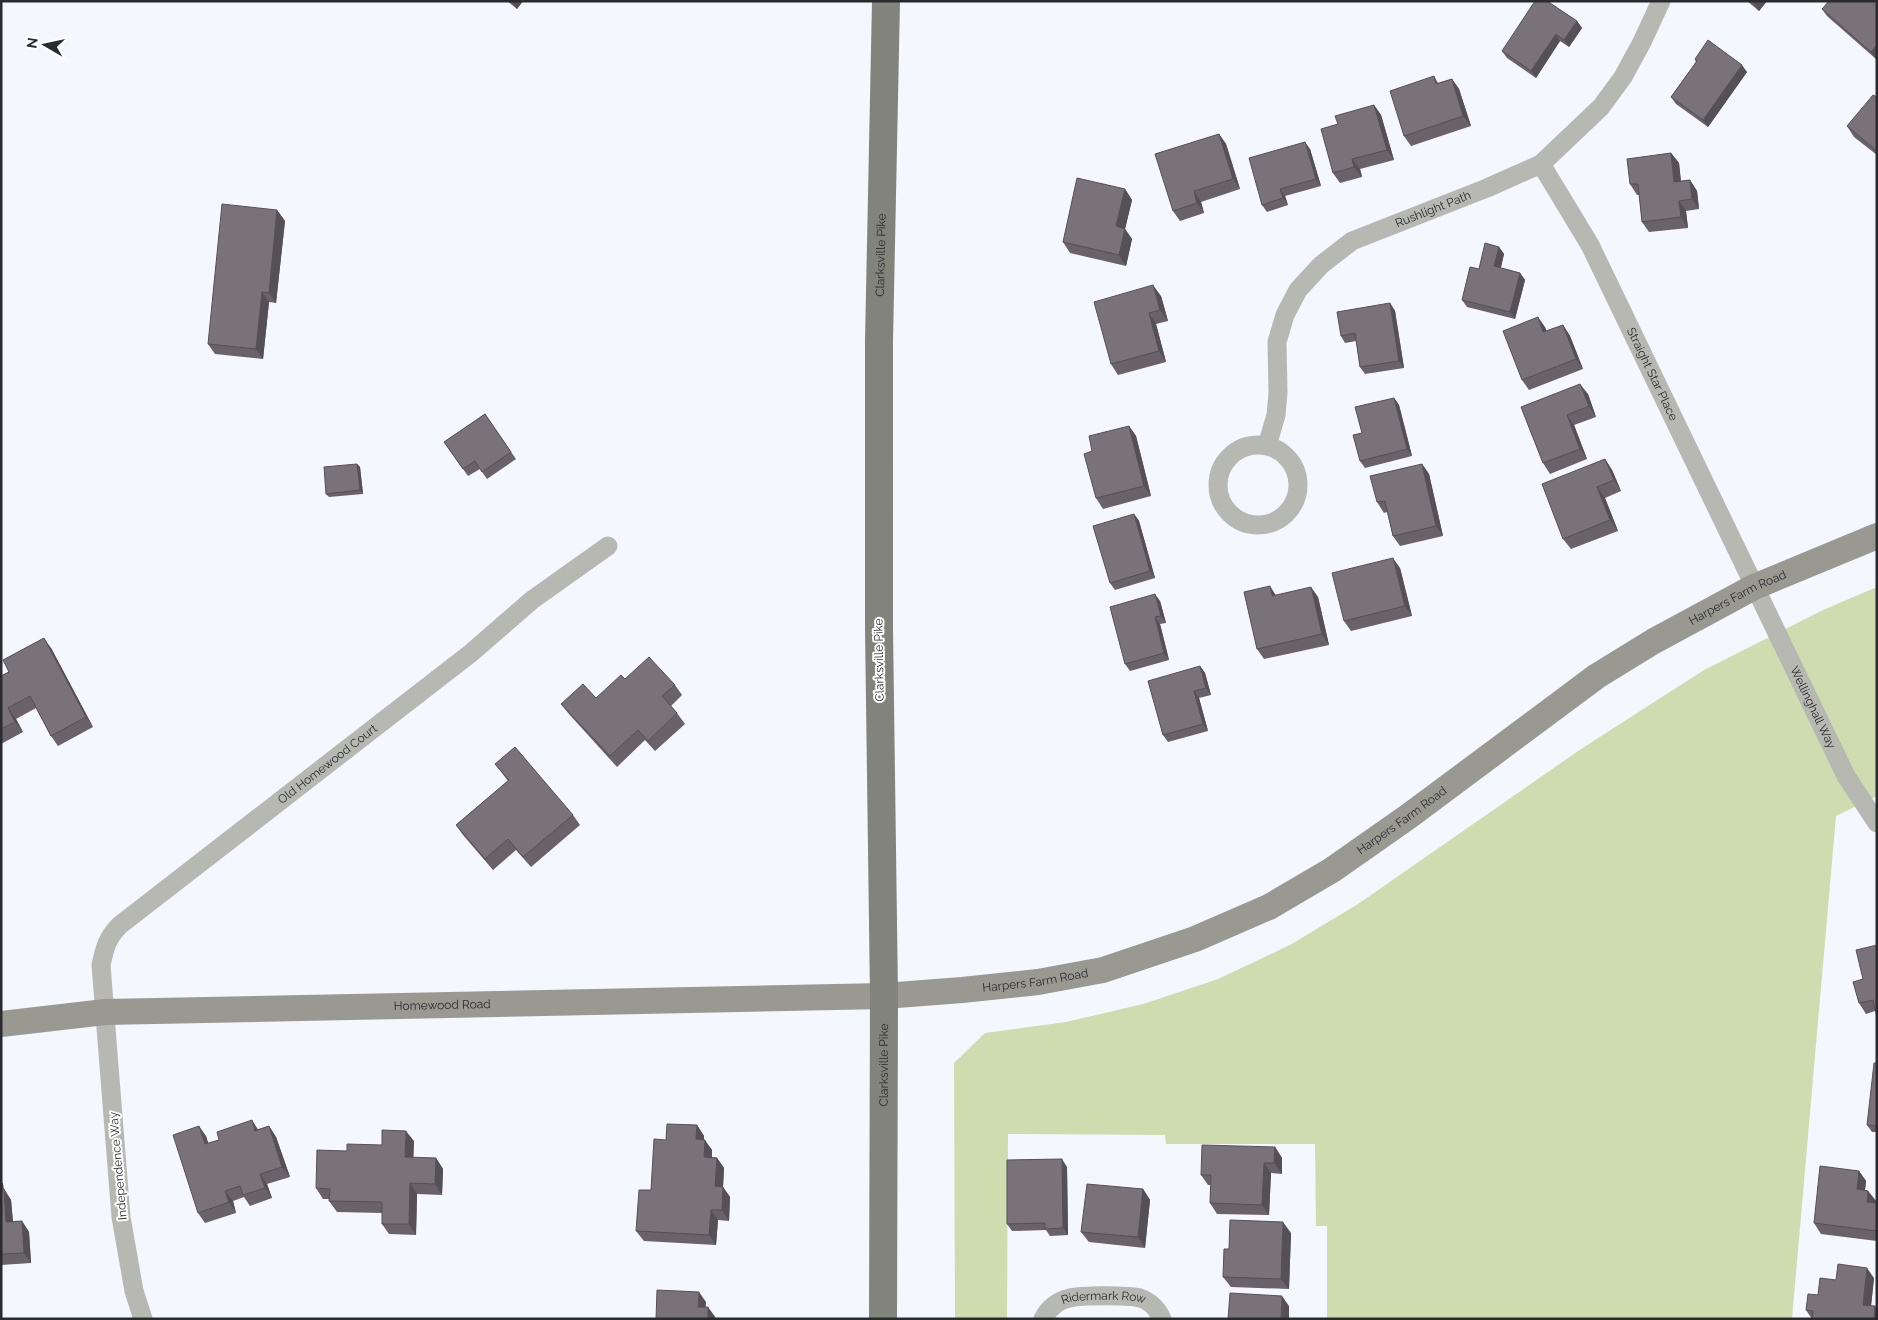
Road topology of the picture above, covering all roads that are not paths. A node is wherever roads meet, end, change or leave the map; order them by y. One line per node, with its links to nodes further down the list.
1 (886, 1): 9 (main road, Clarksville Pike)
2 (1661, 1): 3 (street, Rushlight Path)
3 (1541, 164): 4 (street, Rushlight Path); 7 (street, Straight Star Place)
4 (1267, 446): 4 (street)
5 (1877, 536): 7 (main road, Harpers Farm Road)
6 (608, 546): 10 (street, Old Homewood Court)
7 (1754, 587): 8 (street, Wellinghall Way); 9 (main road, Harpers Farm Road)
8 (1877, 823)
9 (884, 996): 10 (main road, Homewood Road); 13 (main road, Clarksville Pike)
10 (105, 1012): 11 (main road, Homewood Road); 12 (street, Independence Way)
11 (1, 1024)
12 (143, 1319)
13 (883, 1319)
14 (1043, 1319): 15 (street, Ridermark Row)
15 (1162, 1319)

